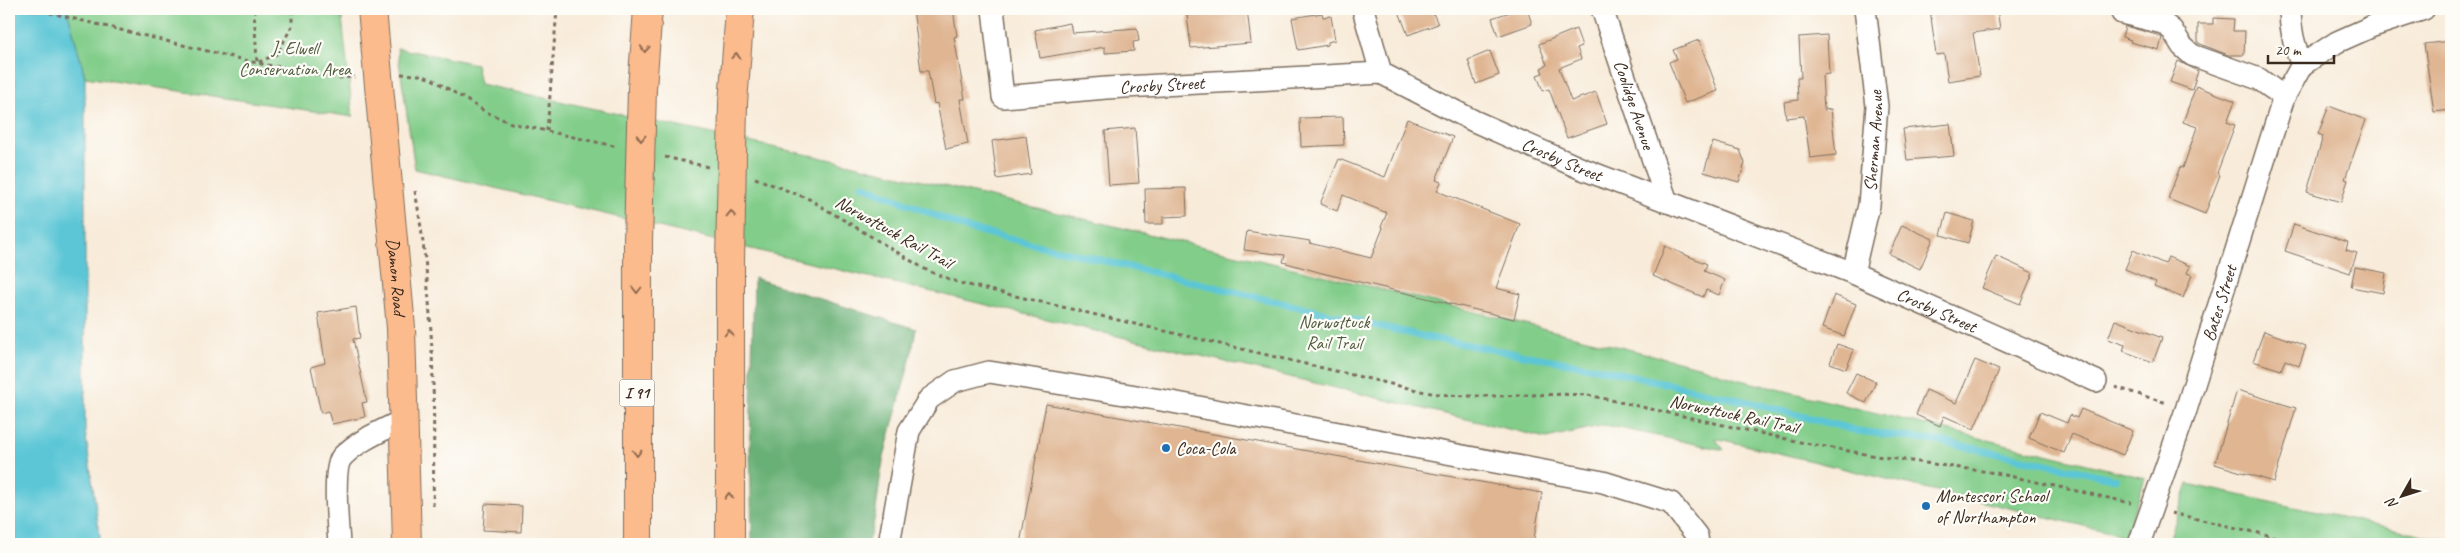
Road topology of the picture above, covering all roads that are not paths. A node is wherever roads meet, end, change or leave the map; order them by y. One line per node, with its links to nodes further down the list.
1 (372, 9): 17 (main road, Damon Road)
2 (648, 9): 20 (main road, I 91, one-way to 20, bridge)
3 (740, 9): 21 (main road, one-way to 3, bridge)
4 (993, 9): 12 (street, Crosby Street)
5 (1363, 9): 12 (street)
6 (1602, 9): 14 (street, Coolidge Avenue)
7 (1866, 9): 15 (street, Sherman Avenue)
8 (2290, 9): 11 (street)
9 (2424, 9): 11 (street)
10 (2122, 13): 13 (street)
11 (2302, 65): 13 (street, Bates Street)
12 (1381, 72): 14 (street, Crosby Street)
13 (2284, 97): 24 (street, Bates Street)
14 (1667, 202): 15 (street, Crosby Street)
15 (1853, 273): 16 (street, Crosby Street)
16 (2096, 381)
17 (405, 419): 18 (street); 19 (main road, Damon Road)
18 (339, 544)
19 (407, 544)
20 (638, 544)
21 (730, 544)
22 (889, 544): 23 (street)
23 (1698, 544)
24 (2139, 544)

